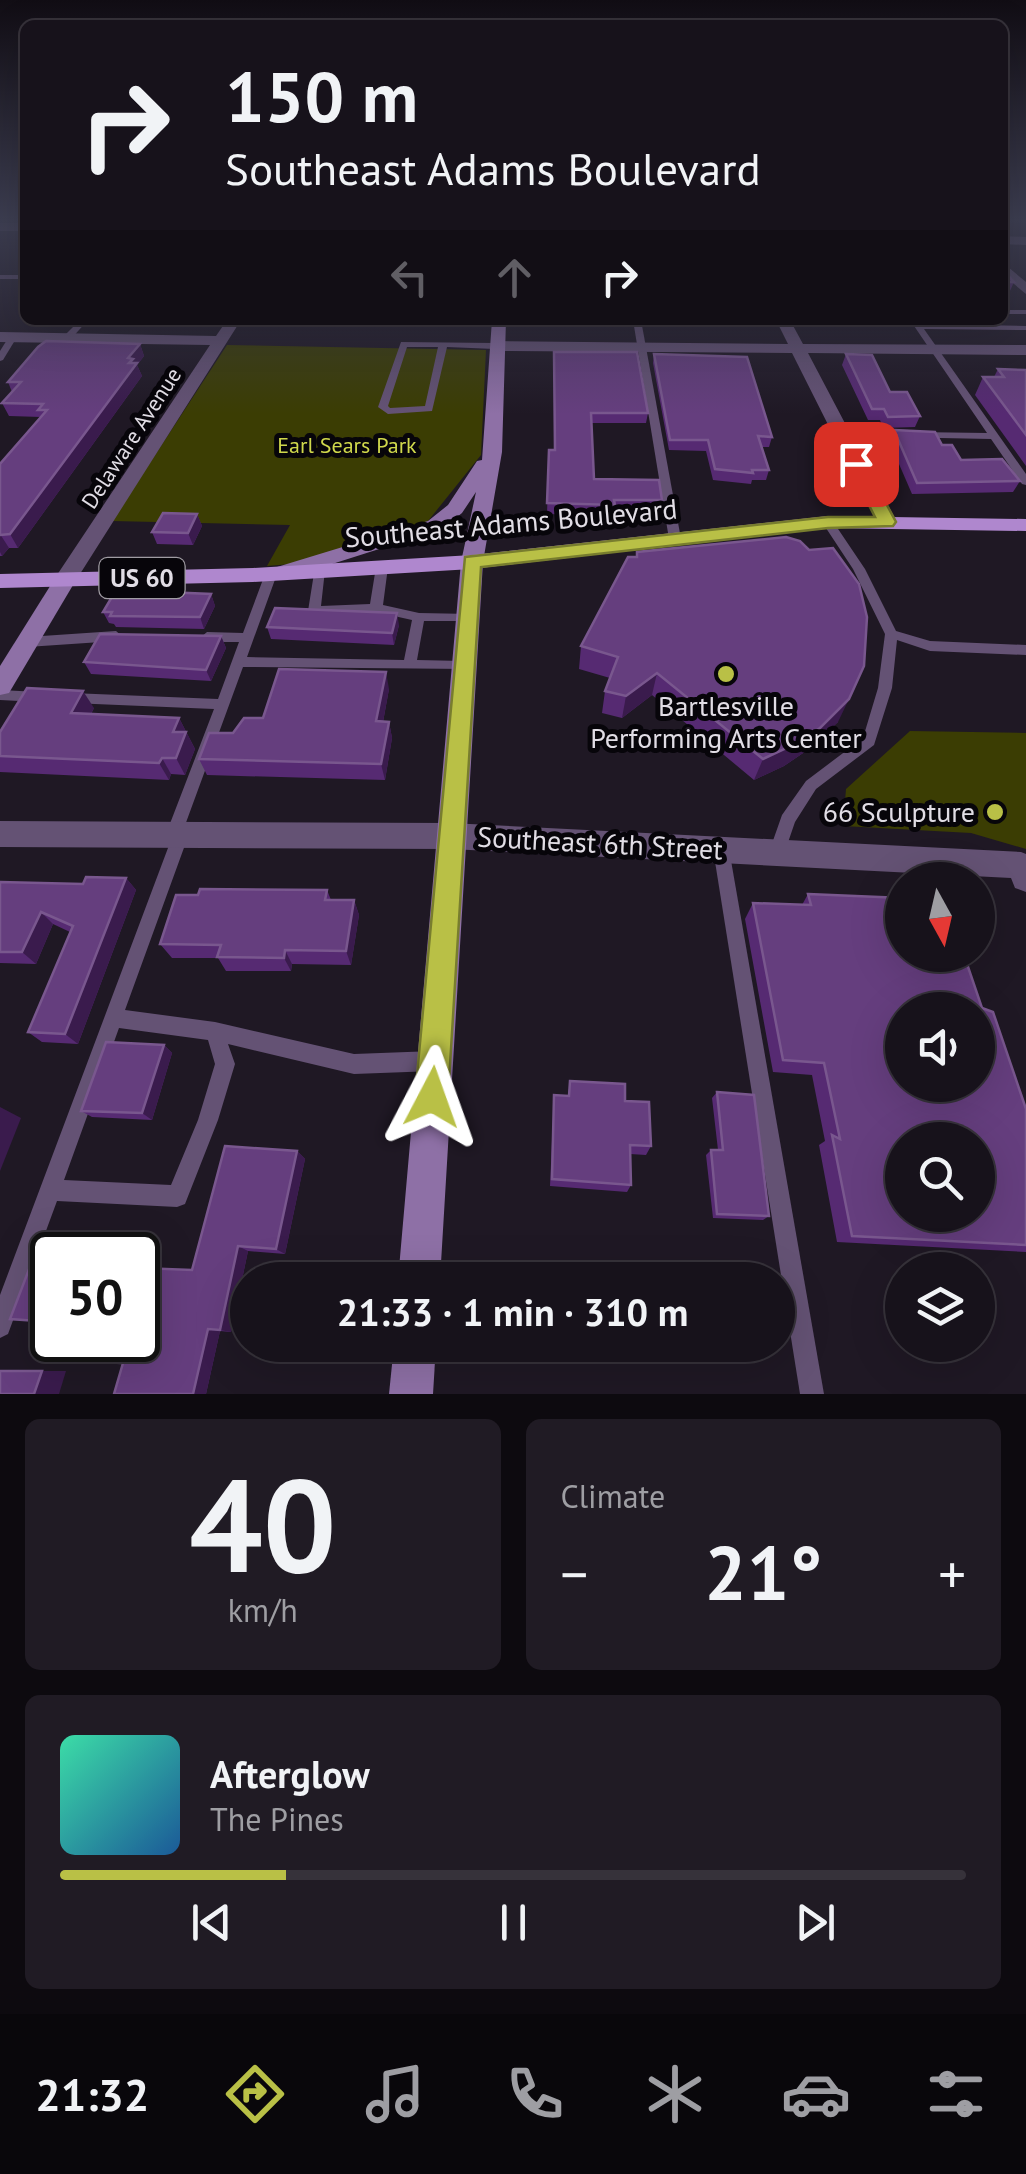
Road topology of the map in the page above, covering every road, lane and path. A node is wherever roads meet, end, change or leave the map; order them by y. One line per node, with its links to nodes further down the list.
1 (79, 325): 10 (lane)
2 (231, 325): 11 (street, Delaware Avenue)
3 (498, 325): 13 (street)
4 (638, 325): 14 (lane)
5 (786, 325): 15 (street)
6 (917, 325): 16 (lane)
7 (960, 325): 8 (lane)
8 (1026, 328)
9 (6, 337): 10 (street); 18 (lane)
10 (67, 338): 11 (street)
11 (222, 341): 31 (street, Delaware Avenue)
12 (443, 344): 12 (lane); 13 (lane)
13 (495, 346): 14 (street); 21 (street)
14 (643, 348): 15 (street); 26 (lane)
15 (798, 350): 16 (street); 19 (street)
16 (936, 350): 17 (street); 20 (lane)
17 (1026, 350)
18 (0, 358)
19 (841, 434): 20 (lane); 24 (street)
20 (993, 436): 22 (lane)
21 (493, 452): 27 (street); 30 (street)
22 (1026, 482)
23 (828, 522): 24 (main road, Southeast Adams Boulevard / US 60); 26 (main road, Southeast Adams Boulevard / US 60); 36 (lane)
24 (887, 522): 25 (main road, Southeast Adams Boulevard / US 60)
25 (1026, 525)
26 (675, 539): 27 (main road, Southeast Adams Boulevard / US 60)
27 (472, 562): 28 (main road, Southeast Adams Boulevard / US 60); 35 (street)
28 (382, 567): 29 (main road, Southeast Adams Boulevard / US 60); 33 (lane)
29 (319, 570): 30 (main road, Southeast Adams Boulevard / US 60); 33 (lane)
30 (278, 573): 31 (main road, Southeast Adams Boulevard / US 60); 39 (lane)
31 (65, 580): 32 (main road, Southeast Adams Boulevard / US 60); 40 (street)
32 (0, 581)
33 (376, 608): 34 (lane)
34 (419, 617): 35 (lane); 43 (lane)
35 (467, 617): 44 (street)
36 (891, 634): 41 (lane); 52 (lane)
37 (132, 636): 40 (lane)
38 (190, 637): 39 (lane)
39 (247, 638): 42 (lane)
40 (27, 642): 45 (street)
41 (1026, 650)
42 (238, 662): 43 (lane); 47 (lane)
43 (410, 665): 44 (lane)
44 (463, 666): 50 (street)
45 (0, 686)
46 (0, 695): 47 (lane)
47 (223, 704): 49 (lane)
48 (0, 834): 49 (street, Southeast 6th Street)
49 (178, 834): 50 (street, Southeast 6th Street); 54 (lane)
50 (450, 836): 51 (street, Southeast 6th Street); 56 (street)
51 (721, 849): 52 (street, Southeast 6th Street); 62 (lane)
52 (777, 852): 53 (street, Southeast 6th Street)
53 (1023, 871)
54 (114, 1018): 55 (lane); 57 (lane)
55 (215, 1031): 56 (lane); 57 (lane)
56 (434, 1061): 58 (street)
57 (50, 1190): 59 (lane)
58 (420, 1262)
59 (0, 1326)
60 (413, 1362): 61 (street)
61 (411, 1394)
62 (812, 1394)

